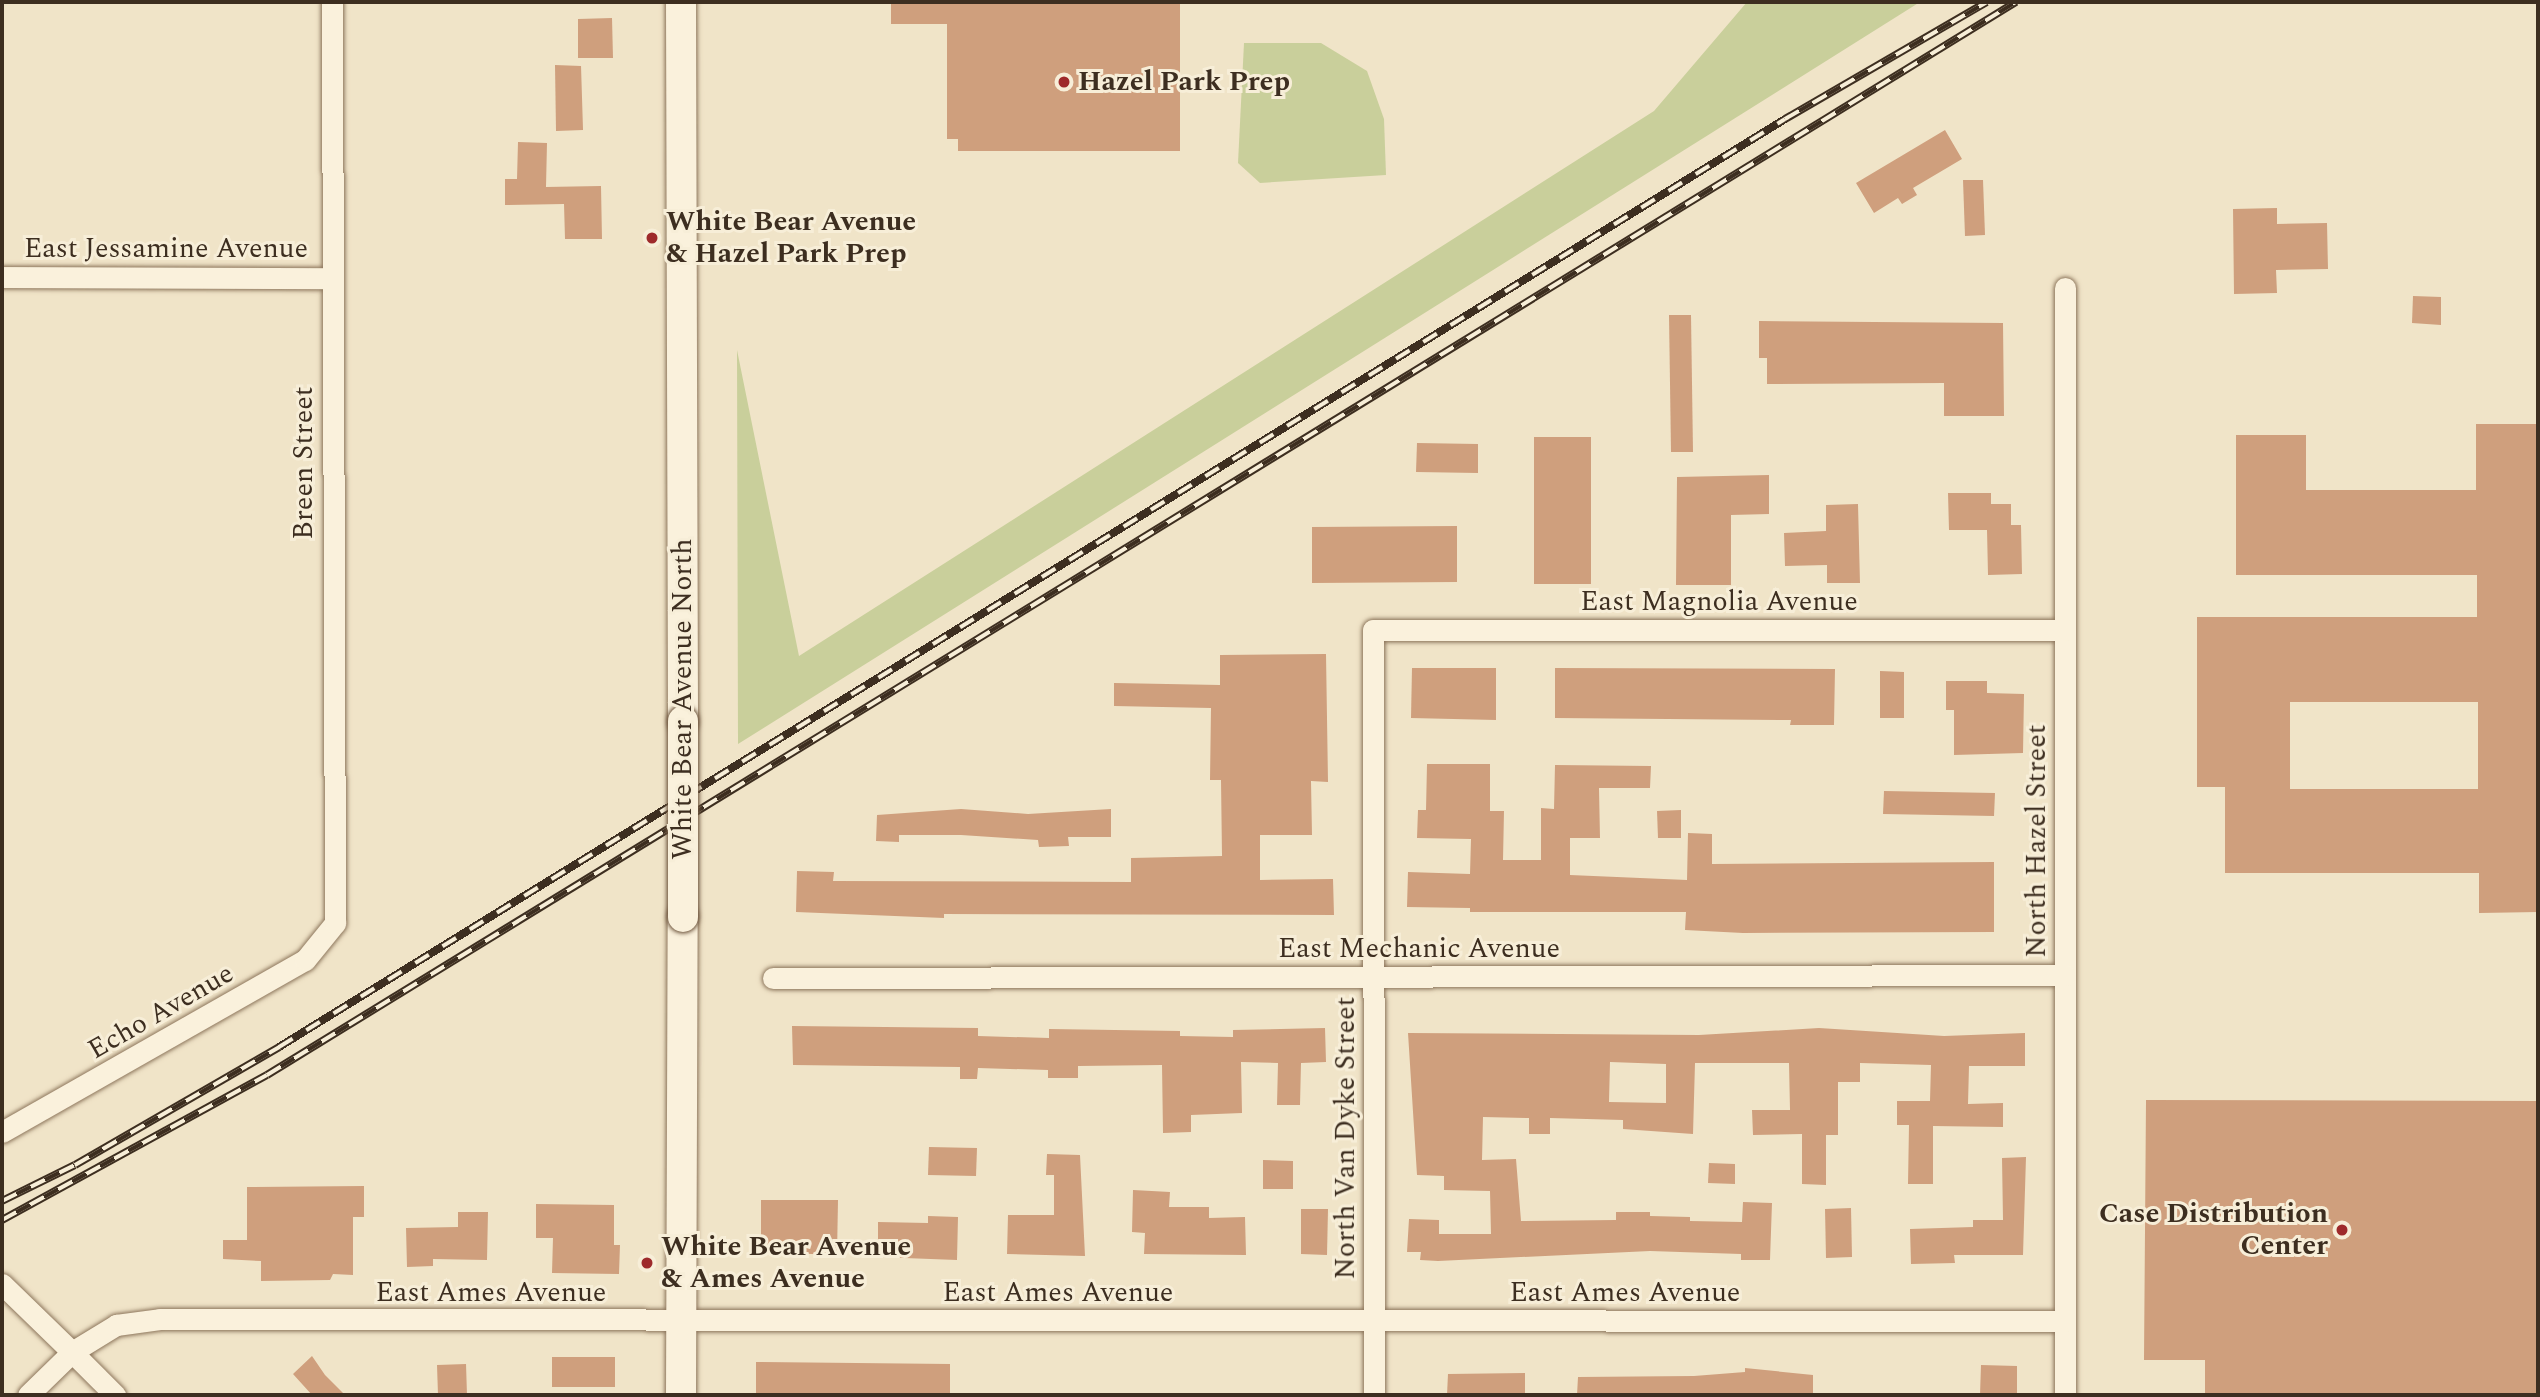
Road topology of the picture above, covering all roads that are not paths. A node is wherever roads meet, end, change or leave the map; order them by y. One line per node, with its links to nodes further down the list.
1 (332, 2): 4 (street, Breen Street)
2 (681, 2): 14 (main road, White Bear Avenue North, bridge)
3 (2, 277): 4 (street, East Jessamine Avenue)
4 (331, 278): 8 (street, Breen Street)
5 (2065, 288): 7 (street, North Hazel Street)
6 (1373, 629): 7 (street, East Magnolia Avenue); 10 (street, North Van Dyke Street)
7 (2065, 630): 9 (street, North Hazel Street)
8 (335, 923): 12 (street, Echo Avenue)
9 (2065, 975): 10 (street, East Mechanic Avenue); 16 (street, North Hazel Street)
10 (1374, 977): 11 (street, East Mechanic Avenue); 15 (street, North Van Dyke Street)
11 (772, 978)
12 (2, 1132)
13 (2, 1284): 17 (street)
14 (681, 1321): 15 (street, East Ames Avenue); 17 (street, East Ames Avenue); 20 (main road, White Bear Avenue North)
15 (1374, 1321): 16 (street, East Ames Avenue); 21 (street, North Van Dyke Street)
16 (2065, 1321): 22 (street, North Hazel Street)
17 (72, 1352): 18 (street, East Ames Avenue); 19 (street)
18 (28, 1395)
19 (115, 1395)
20 (681, 1395)
21 (1374, 1395)
22 (2065, 1395)

